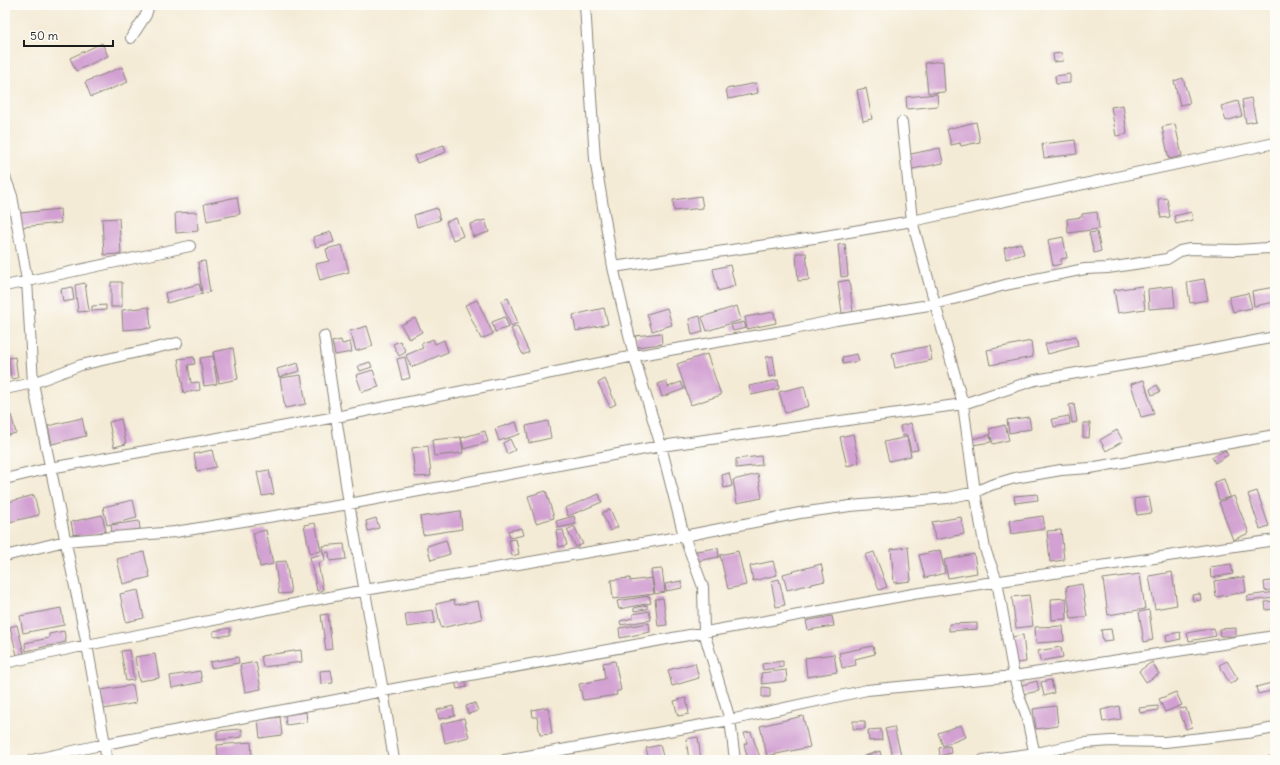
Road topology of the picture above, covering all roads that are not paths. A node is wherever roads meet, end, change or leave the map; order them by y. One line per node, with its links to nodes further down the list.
1 (148, 5): 3 (street)
2 (585, 5): 10 (street)
3 (131, 38)
4 (902, 122): 7 (street)
5 (1275, 143): 7 (street)
6 (5, 177): 11 (street)
7 (912, 221): 10 (street); 13 (street)
8 (190, 246): 11 (street)
9 (1275, 249): 13 (street)
10 (612, 267): 17 (street)
11 (27, 280): 12 (street); 18 (street)
12 (5, 286)
13 (935, 304): 17 (street); 20 (street)
14 (324, 336): 21 (street)
15 (1275, 337): 20 (street)
16 (177, 343): 18 (street)
17 (634, 356): 21 (street); 23 (street)
18 (33, 383): 19 (street); 24 (street)
19 (5, 389)
20 (963, 404): 23 (street); 26 (street)
21 (336, 417): 24 (street); 27 (street)
22 (1275, 435): 26 (street)
23 (661, 446): 27 (street); 28 (street)
24 (50, 468): 25 (street); 30 (street)
25 (5, 479)
26 (975, 492): 28 (street); 32 (street)
27 (349, 504): 30 (street); 33 (street)
28 (684, 536): 33 (street); 34 (street)
29 (1275, 540): 32 (street)
30 (65, 541): 31 (street); 36 (street)
31 (5, 556)
32 (997, 581): 34 (street); 38 (street)
33 (365, 590): 36 (street); 39 (street)
34 (704, 632): 39 (street); 40 (street)
35 (1275, 636): 38 (street)
36 (87, 645): 37 (street); 42 (street)
37 (5, 663)
38 (1014, 676): 40 (street); 43 (street)
39 (383, 690): 42 (street); 46 (street)
40 (730, 720): 47 (street); 48 (street)
41 (1275, 728): 43 (street)
42 (105, 744): 44 (street); 45 (street)
43 (1036, 756): 49 (street)
44 (32, 760)
45 (106, 760)
46 (394, 760)
47 (505, 760)
48 (736, 760)
49 (983, 760)

